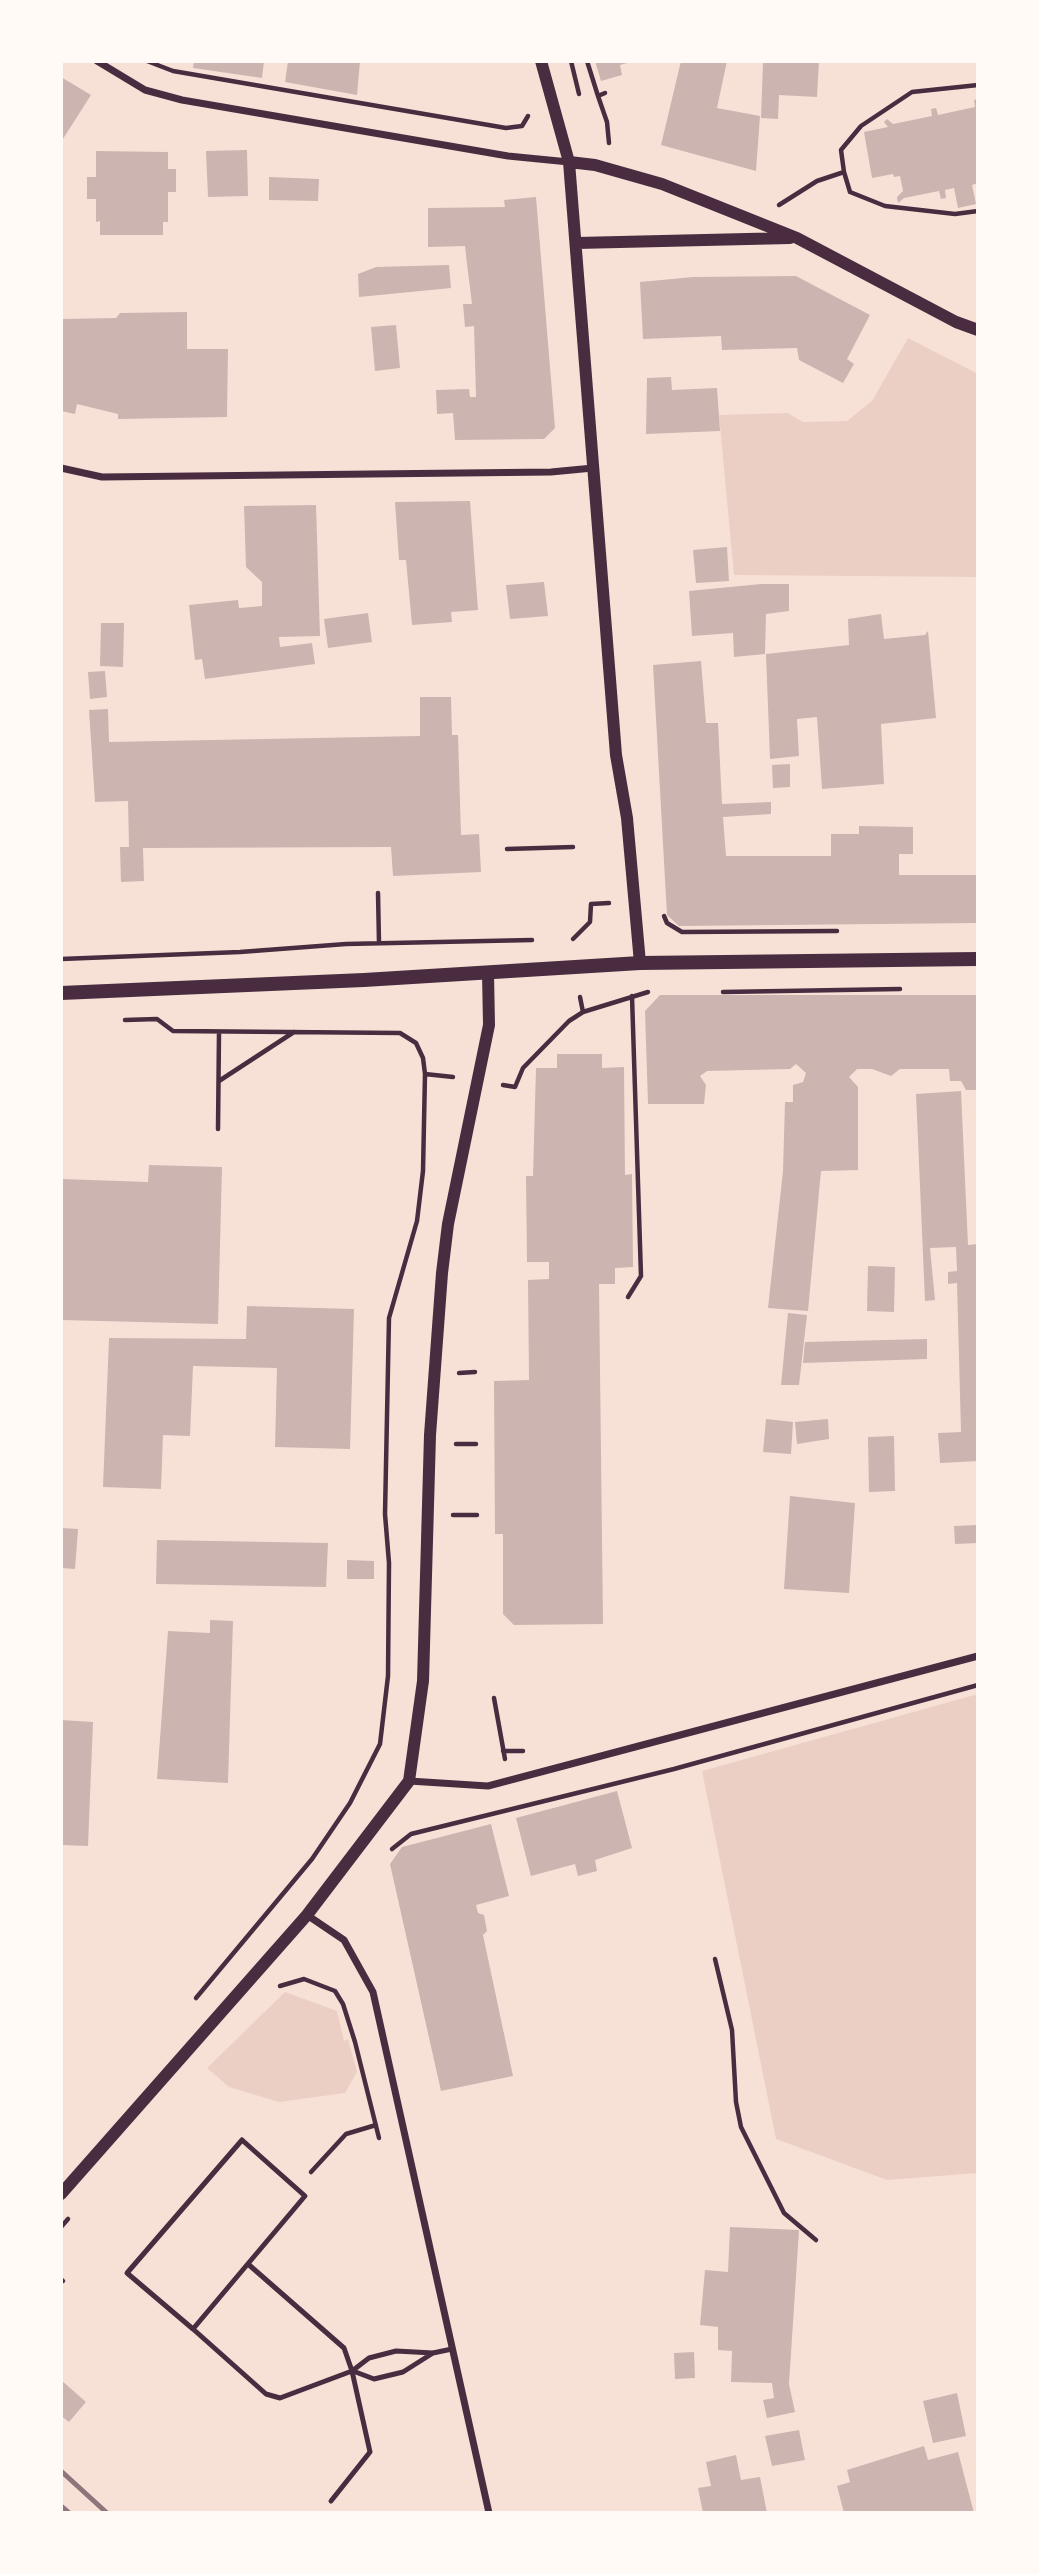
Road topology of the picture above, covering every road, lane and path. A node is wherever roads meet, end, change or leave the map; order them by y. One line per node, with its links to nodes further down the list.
1 (97, 61): 10 (street)
2 (147, 61): 8 (path)
3 (541, 61): 10 (street)
4 (587, 61): 7 (path)
5 (978, 85): 11 (path)
6 (605, 93): 7 (path)
7 (598, 96): 9 (path)
8 (526, 107)
9 (609, 147)
10 (569, 162): 14 (street); 15 (street)
11 (844, 173): 12 (path); 13 (path)
12 (789, 197)
13 (978, 211)
14 (797, 238): 15 (street); 16 (street)
15 (577, 243): 18 (street)
16 (978, 330)
17 (61, 468): 18 (street)
18 (593, 468): 30 (street)
19 (573, 847): 20 (path)
20 (508, 849)
21 (378, 893): 27 (path)
22 (614, 903): 26 (path)
23 (661, 912): 24 (path)
24 (844, 931)
25 (536, 940): 27 (path)
26 (561, 940)
27 (379, 943): 28 (path)
28 (61, 959)
29 (978, 959): 30 (main road)
30 (640, 962): 31 (main road)
31 (488, 973): 35 (main road); 55 (street)
32 (908, 989): 34 (path)
33 (660, 992): 36 (path)
34 (715, 992)
35 (61, 993)
36 (632, 996): 38 (path); 45 (path)
37 (580, 997): 38 (path)
38 (583, 1012): 43 (path)
39 (116, 1020): 40 (path)
40 (219, 1031): 41 (path); 42 (path)
41 (295, 1032): 42 (path); 62 (path)
42 (219, 1082): 44 (path)
43 (515, 1087)
44 (218, 1129)
45 (628, 1297)
46 (475, 1372): 47 (path)
47 (458, 1373)
48 (455, 1444): 49 (path)
49 (476, 1444)
50 (452, 1515): 51 (path)
51 (477, 1516)
52 (978, 1656): 56 (street)
53 (978, 1685): 57 (path)
54 (494, 1698): 56 (path)
55 (409, 1781): 56 (street); 59 (street)
56 (508, 1781): 57 (path)
57 (513, 1809): 58 (path)
58 (388, 1852)
59 (307, 1915): 66 (street); 72 (street)
60 (715, 1959): 69 (path)
61 (276, 1988): 63 (path)
62 (189, 2005)
63 (376, 2125): 64 (path); 65 (path)
64 (381, 2148)
65 (297, 2189): 70 (lane); 71 (lane)
66 (61, 2194)
67 (77, 2209): 68 (path)
68 (61, 2227)
69 (816, 2239)
70 (248, 2264): 71 (lane); 74 (lane)
71 (192, 2329): 74 (lane)
72 (453, 2349): 73 (lane); 76 (street)
73 (433, 2353): 74 (lane); 74 (lane)
74 (352, 2371): 75 (lane)
75 (331, 2501)
76 (489, 2513)

